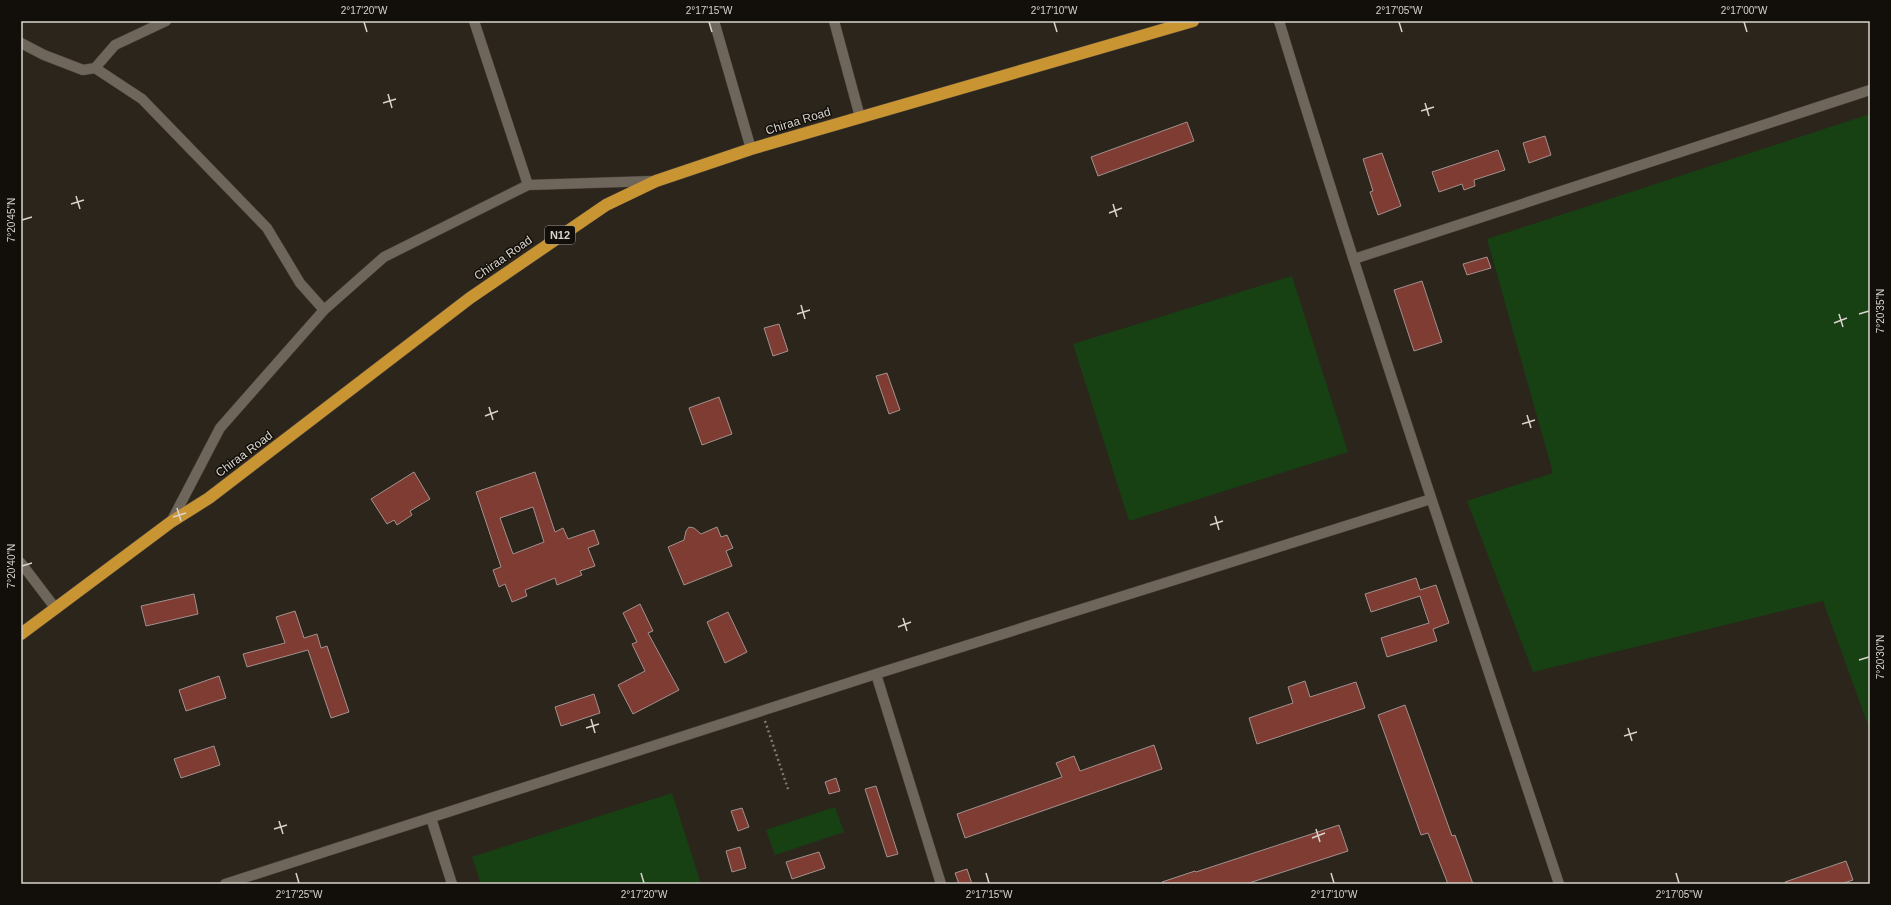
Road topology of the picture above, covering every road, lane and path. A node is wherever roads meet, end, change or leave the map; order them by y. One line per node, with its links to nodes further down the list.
1 (166, 21): 8 (street)
2 (474, 21): 13 (street)
3 (714, 21): 11 (street)
4 (834, 21): 10 (street)
5 (1193, 21): 10 (highway, Chiraa Road / N12)
6 (1279, 21): 14 (street)
7 (21, 43): 8 (street)
8 (94, 68): 15 (street)
9 (1870, 90): 14 (street)
10 (860, 117): 11 (highway, Chiraa Road / N12)
11 (751, 149): 12 (highway, Chiraa Road / N12)
12 (656, 181): 13 (street); 17 (highway, Chiraa Road / N12)
13 (528, 185): 15 (street)
14 (1354, 259): 16 (street)
15 (324, 310): 17 (street)
16 (1431, 499): 21 (street); 28 (street)
17 (171, 522): 19 (highway, Chiraa Road / N12)
18 (21, 563): 19 (street)
19 (56, 609): 20 (highway, Chiraa Road / N12)
20 (21, 634)
21 (876, 674): 22 (street); 27 (street)
22 (762, 711): 23 (path); 24 (street)
23 (789, 792)
24 (431, 818): 25 (street); 26 (street)
25 (225, 884)
26 (452, 884)
27 (941, 884)
28 (1559, 884)

